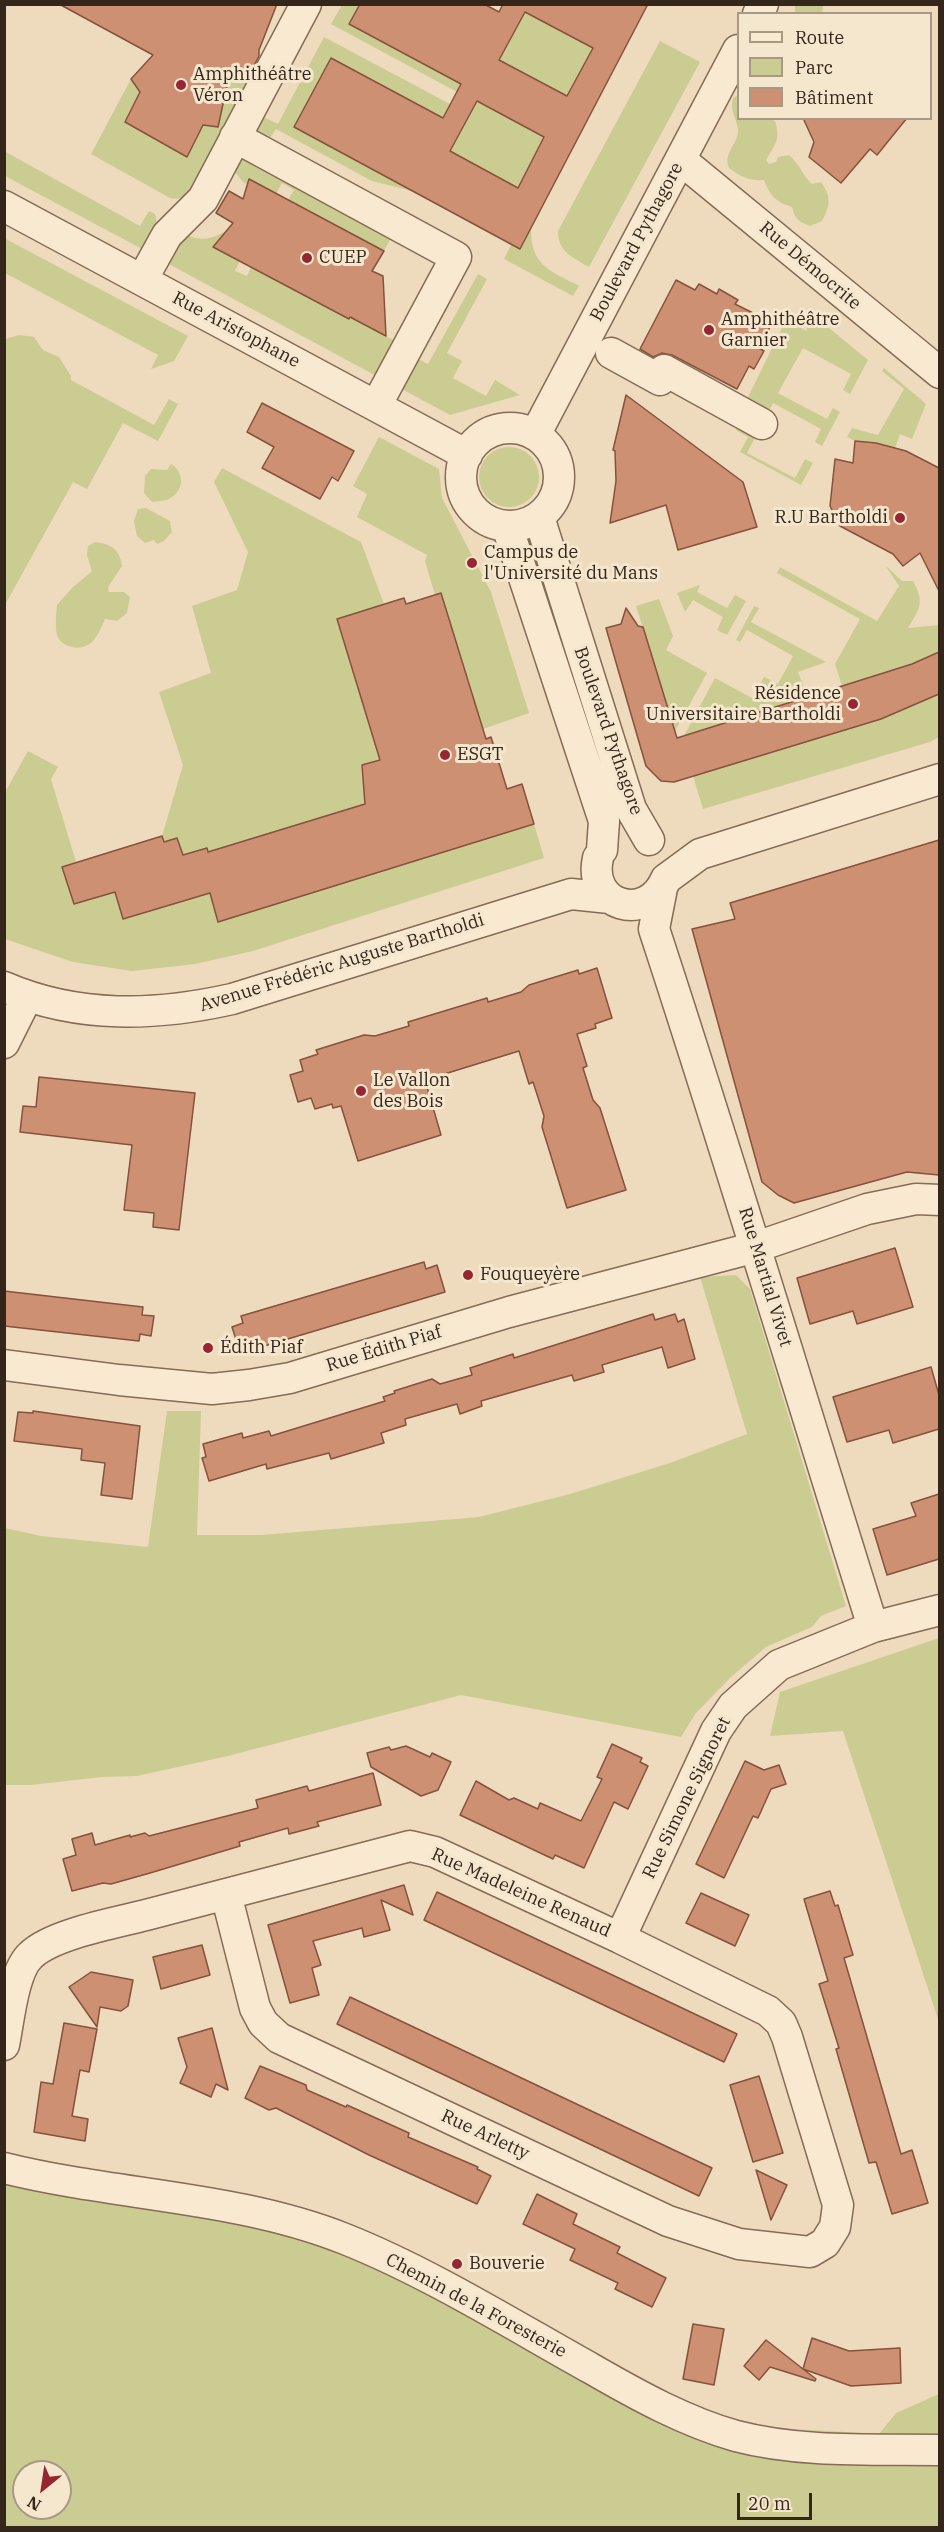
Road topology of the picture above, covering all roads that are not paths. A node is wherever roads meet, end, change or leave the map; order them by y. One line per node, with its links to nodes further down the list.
1 (306, 4): 3 (street)
2 (737, 52): 4 (street, Boulevard Pythagore)
3 (236, 137): 6 (street); 9 (street)
4 (681, 160): 8 (street, Rue Démocrite); 11 (street, Boulevard Pythagore)
5 (4, 206): 6 (street, Rue Aristophane)
6 (142, 280): 9 (street, Rue Aristophane)
7 (611, 353): 10 (street)
8 (939, 373)
9 (376, 406): 12 (street, Rue Aristophane)
10 (762, 424)
11 (535, 435): 12 (street); 13 (street)
12 (467, 454): 14 (street)
13 (539, 517): 14 (street); 16 (street, Boulevard Pythagore)
14 (507, 526): 17 (street, Boulevard Pythagore)
15 (939, 779): 18 (street, Avenue Frédéric Auguste Bartholdi)
16 (654, 843): 17 (street, Avenue Frédéric Auguste Bartholdi); 18 (street, Avenue Frédéric Auguste Bartholdi); 19 (street)
17 (600, 854): 20 (street, Avenue Frédéric Auguste Bartholdi); 21 (street)
18 (700, 854): 19 (street, Avenue Frédéric Auguste Bartholdi)
19 (664, 884): 21 (street, Avenue Frédéric Auguste Bartholdi); 22 (street, Rue Martial Vivet)
20 (571, 894): 21 (street, Avenue Frédéric Auguste Bartholdi); 23 (street, Avenue Frédéric Auguste Bartholdi)
21 (616, 901): 22 (street)
22 (654, 929): 26 (street, Rue Martial Vivet)
23 (14, 991): 24 (street)
24 (4, 1043)
25 (939, 1200): 26 (street, Rue Édith Piaf)
26 (756, 1247): 27 (street, Rue Édith Piaf); 29 (street, Rue Martial Vivet)
27 (4, 1365)
28 (939, 1610): 29 (street, Rue Simone Signoret)
29 (873, 1627): 31 (street, Rue Simone Signoret)
30 (226, 1894): 31 (street, Rue Madeleine Renaud); 32 (street, Rue Madeleine Renaud); 34 (street, Rue Arletty)
31 (620, 1938): 34 (street, Rue Madeleine Renaud)
32 (4, 2045)
33 (4, 2168): 35 (street, Chemin de la Foresterie)
34 (835, 2227)
35 (939, 2450)

